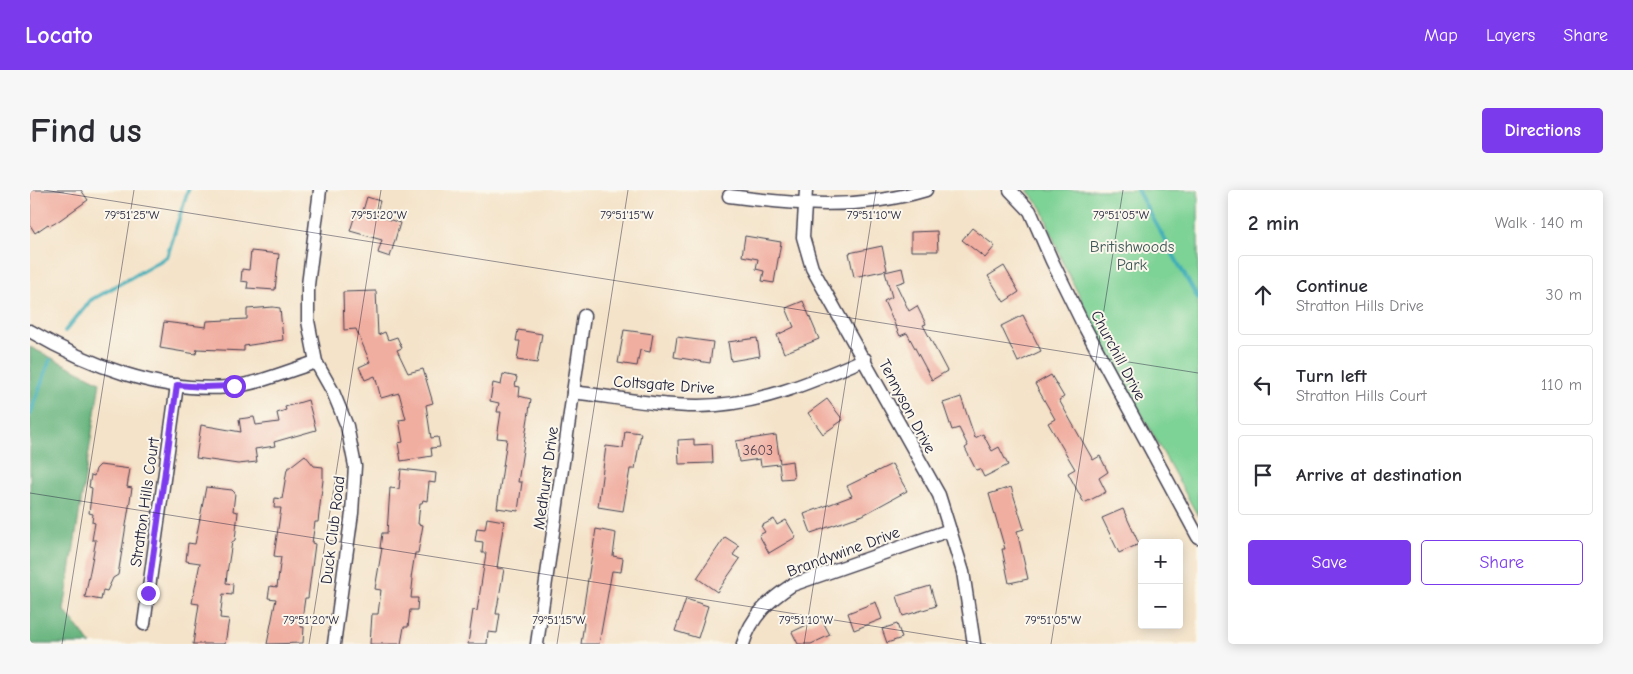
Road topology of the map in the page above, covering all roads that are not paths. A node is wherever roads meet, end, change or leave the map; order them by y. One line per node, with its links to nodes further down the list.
1 (320, 190): 10 (street, Duck Club Road)
2 (806, 190): 6 (street, Tennyson Drive)
3 (926, 190): 6 (street)
4 (1010, 190): 14 (street, Churchill Drive)
5 (729, 196): 6 (street)
6 (805, 204): 9 (street, Tennyson Drive)
7 (584, 316): 12 (street, Medhurst Drive)
8 (30, 330): 11 (street)
9 (865, 359): 12 (street, Coltsgate Drive); 13 (street, Tennyson Drive)
10 (316, 362): 11 (street); 16 (street, Duck Club Road)
11 (177, 385): 15 (street, Stratton Hills Court)
12 (573, 392): 17 (street, Medhurst Drive)
13 (950, 530): 18 (street, Brandywine Drive); 19 (street, Tennyson Drive)
14 (1198, 537)
15 (144, 624)
16 (334, 644)
17 (537, 644)
18 (743, 644)
19 (974, 644)

